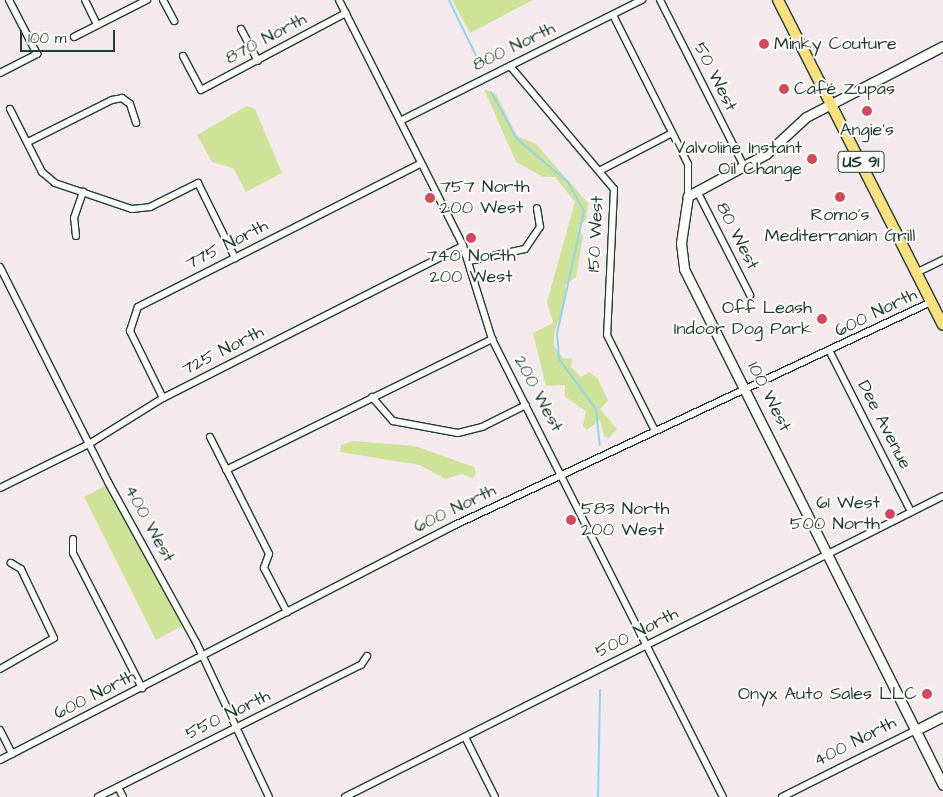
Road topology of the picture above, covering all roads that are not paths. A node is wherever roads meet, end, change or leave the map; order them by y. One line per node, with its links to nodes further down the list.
1 (9, 0): 19 (street)
2 (85, 0): 12 (street)
3 (147, 0): 12 (street)
4 (163, 0): 11 (street)
5 (339, 0): 9 (street, 200 West)
6 (642, 0): 10 (street, 800 North)
7 (660, 0): 27 (street, 50 West)
8 (778, 0): 20 (main road, US 91)
9 (346, 13): 17 (street, 870 North); 22 (street, 200 West)
10 (613, 15): 18 (street, 800 North); 24 (street, 100 West)
11 (174, 21)
12 (97, 25): 14 (street)
13 (241, 28): 17 (street)
14 (74, 36)
15 (943, 46): 20 (street)
16 (183, 56): 17 (street, 870 North)
17 (258, 61)
18 (510, 66): 22 (street, 800 North); 28 (street, 150 West)
19 (0, 72)
20 (832, 104): 27 (street); 39 (main road, US 91)
21 (10, 109): 25 (street)
22 (400, 121): 26 (street, 200 West)
23 (136, 123): 25 (street)
24 (672, 133): 28 (street); 31 (street, 100 West)
25 (28, 142): 30 (street)
26 (420, 164): 34 (street, 200 West); 35 (street, 775 North)
27 (744, 166): 29 (street)
28 (601, 170): 50 (street, 150 West)
29 (697, 191): 31 (street); 41 (street, 80 West)
30 (83, 192): 33 (street); 35 (street)
31 (688, 196): 46 (street, 100 West)
32 (537, 208): 37 (street)
33 (76, 236)
34 (463, 246): 37 (street, 200 West); 48 (street, 725 North)
35 (236, 258): 48 (street, 775 North)
36 (943, 260): 39 (street, 600 North)
37 (470, 261): 44 (street, 200 West)
38 (0, 267): 40 (street, 400 West)
39 (916, 273): 42 (main road, US 91)
40 (3, 280): 52 (street, 400 West)
41 (750, 295)
42 (931, 302): 43 (main road, US 91); 45 (street, 600 North)
43 (943, 325)
44 (492, 339): 47 (street); 49 (street, 200 West)
45 (830, 352): 46 (street, 600 North); 57 (street, Dee Avenue)
46 (748, 390): 50 (street, 600 North); 59 (street, 100 West)
47 (372, 397): 49 (street); 53 (street)
48 (163, 398): 52 (street, 725 North)
49 (526, 405): 54 (street, 200 West)
50 (655, 430): 54 (street, 600 North)
51 (210, 437): 53 (street)
52 (89, 444): 55 (street, 725 North); 64 (street, 400 West)
53 (226, 470): 61 (street)
54 (561, 474): 61 (street, 600 North); 62 (street, 200 West)
55 (0, 488)
56 (943, 496): 57 (street, 500 North)
57 (911, 512): 59 (street, 500 North)
58 (73, 539): 66 (street)
59 (828, 554): 62 (street, 500 North); 70 (street, 100 West)
60 (11, 563): 65 (street)
61 (287, 612): 64 (street, 600 North)
62 (646, 646): 71 (street, 500 North); 81 (street, 200 West)
63 (367, 656): 68 (street, 550 North)
64 (200, 657): 66 (street, 600 North); 68 (street, 400 West)
65 (0, 669)
66 (142, 688): 72 (street, 600 North)
67 (943, 716): 70 (street, 400 North)
68 (234, 729): 75 (street, 550 North); 78 (street, 400 West)
69 (0, 730): 72 (street)
70 (916, 730): 74 (street, 100 West); 82 (street, 400 North)
71 (465, 737): 79 (street, 500 North); 80 (street)
72 (12, 754): 73 (street, 600 North)
73 (0, 760)
74 (943, 784)
75 (118, 787): 76 (street, 550 North); 77 (street)
76 (98, 797)
77 (123, 797)
78 (269, 797)
79 (345, 797)
80 (495, 797)
81 (723, 797)
82 (782, 797)

